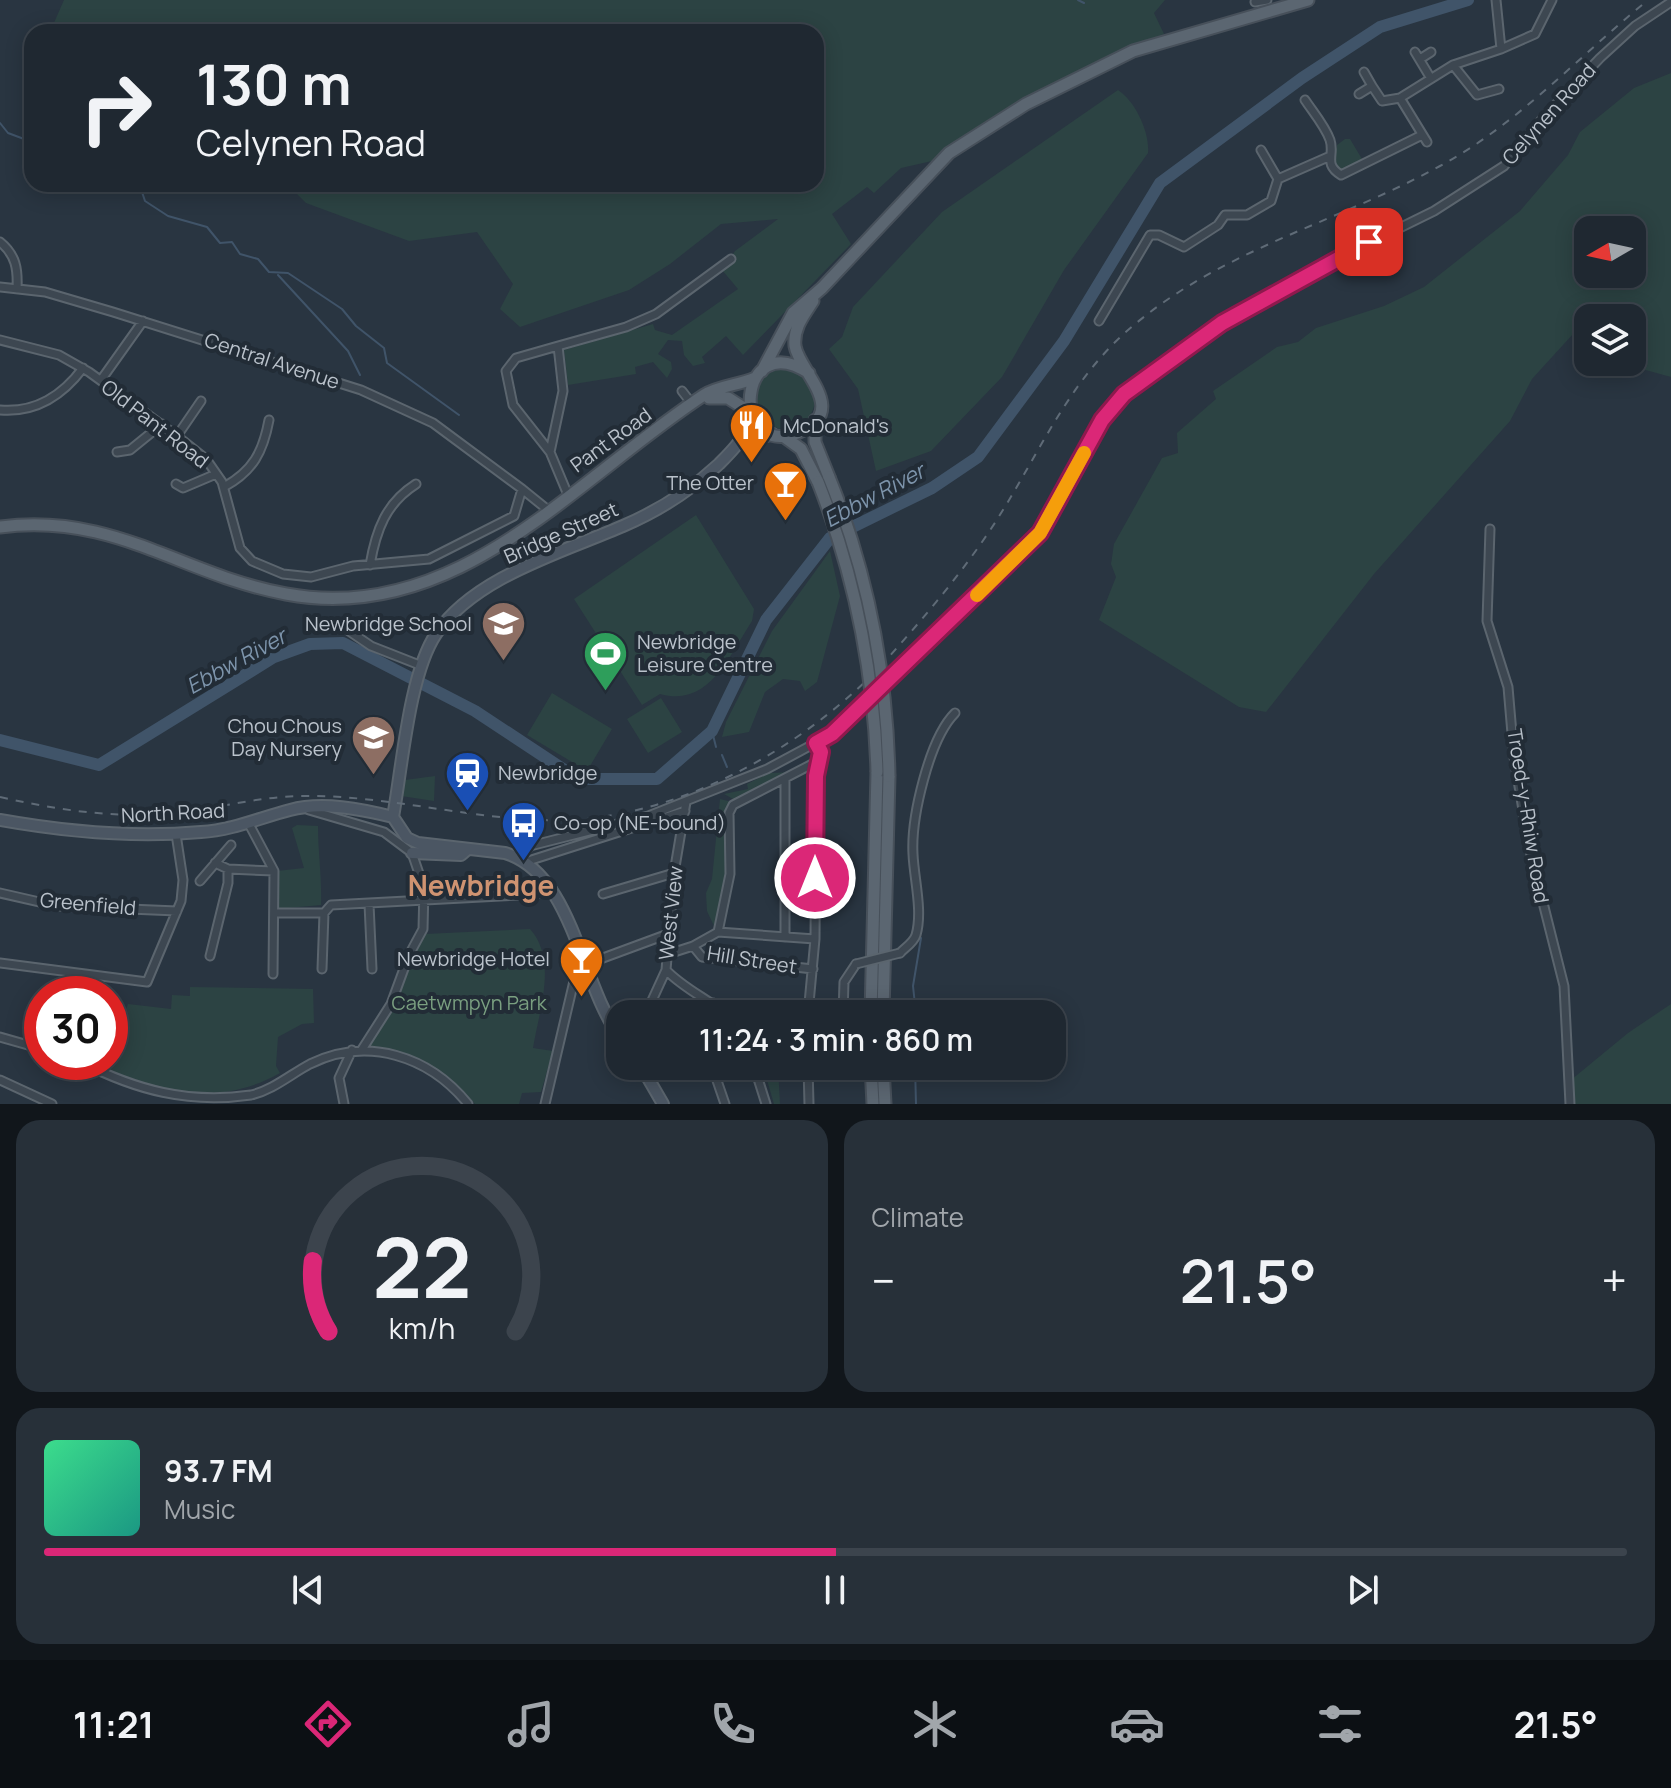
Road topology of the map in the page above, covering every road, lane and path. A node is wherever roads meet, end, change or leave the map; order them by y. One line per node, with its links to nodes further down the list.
1 (1267, 0): 4 (street)
2 (1308, 0): 29 (main road)
3 (1552, 0): 7 (street)
4 (1255, 2)
5 (1671, 2): 68 (street, Celynen Road)
6 (1496, 4): 7 (street)
7 (1501, 49): 9 (street)
8 (1431, 52): 11 (street)
9 (1453, 65): 11 (street); 15 (street)
10 (1364, 72): 12 (street)
11 (1430, 77): 16 (street)
12 (1372, 86): 14 (street); 16 (street)
13 (1499, 89): 15 (street)
14 (1359, 94)
15 (1477, 95): 18 (street)
16 (1400, 98): 20 (street)
17 (1305, 100): 20 (street)
18 (1475, 105)
19 (1261, 150): 21 (street)
20 (1328, 157): 23 (street)
21 (1266, 159): 22 (street); 23 (street)
22 (1257, 165)
23 (1278, 179): 25 (street)
24 (1218, 206): 25 (street)
25 (1225, 215): 31 (street)
26 (0, 242): 30 (street)
27 (731, 259): 36 (street)
28 (0, 287): 30 (street, Central Avenue)
29 (822, 288): 38 (main road); 39 (main road)
30 (17, 289): 33 (street, Central Avenue)
31 (1107, 307): 32 (street); 34 (street)
32 (1118, 313)
33 (143, 321): 40 (street); 59 (street, Central Avenue)
34 (1099, 321)
35 (0, 340): 37 (street, Old Pant Road)
36 (558, 346): 53 (street); 53 (street)
37 (83, 368): 40 (street, Old Pant Road); 44 (street)
38 (809, 373): 39 (main road); 46 (main road)
39 (758, 374): 43 (main road, Pant Road); 45 (main road)
40 (101, 380): 48 (street, Old Pant Road)
41 (682, 391): 43 (street)
42 (201, 401): 50 (street)
43 (694, 402): 45 (main road); 60 (main road, Pant Road)
44 (0, 410)
45 (750, 413): 49 (main road); 51 (street, Bridge Street)
46 (815, 419): 49 (main road); 55 (main road)
47 (269, 420): 58 (street)
48 (162, 424): 50 (street, Old Pant Road); 52 (street)
49 (778, 435): 51 (street, Bridge Street); 55 (main road)
50 (177, 436): 54 (street, Old Pant Road)
51 (739, 444): 66 (street, Bridge Street)
52 (117, 452)
53 (550, 452): 60 (street)
54 (216, 474): 56 (street); 58 (street, Old Pant Road)
55 (824, 480): 70 (main road, bridge)
56 (176, 484)
57 (416, 484): 64 (street)
58 (224, 487): 64 (street, Old Pant Road)
59 (522, 489): 61 (street); 64 (street, Old Pant Road)
60 (568, 495): 61 (main road, Pant Road)
61 (548, 510): 62 (main road, Pant Road)
62 (0, 527)
63 (1490, 529): 139 (street, Troed-y-Rhiw Road)
64 (370, 565)
65 (349, 631): 66 (street)
66 (421, 670): 75 (street, Bridge Street)
67 (955, 713): 113 (street, bridge)
68 (816, 743): 69 (street); 72 (street, Celynen Road)
69 (820, 760): 71 (street); 99 (street)
70 (883, 774): 114 (main road); 115 (main road)
71 (785, 779): 96 (street); 98 (street)
72 (686, 802): 74 (street, West View); 82 (street, Celynen Road)
73 (303, 808): 75 (street, North Road); 77 (street, North Road); 81 (street)
74 (685, 811): 82 (street); 86 (street, West View)
75 (393, 817): 80 (street)
76 (0, 820): 78 (street, North Road)
77 (249, 824): 78 (street, North Road); 85 (street)
78 (176, 834): 93 (street)
79 (231, 845): 83 (street)
80 (468, 849): 81 (street); 82 (street)
81 (412, 853): 91 (street)
82 (522, 860): 88 (street)
83 (215, 863): 84 (street); 87 (street)
84 (228, 869): 85 (street); 102 (street)
85 (274, 871): 94 (street)
86 (674, 873): 90 (street); 97 (street, West View)
87 (200, 881)
88 (552, 888): 91 (street); 104 (street)
89 (0, 893): 93 (street, Greenfield)
90 (603, 894)
91 (426, 901): 92 (street); 120 (street)
92 (369, 904): 95 (street); 106 (street)
93 (177, 911): 103 (street)
94 (274, 913): 95 (street); 109 (street)
95 (324, 913): 105 (street)
96 (718, 932): 98 (street); 100 (street)
97 (668, 934): 101 (street, West View); 104 (street)
98 (785, 937): 99 (street)
99 (815, 939): 107 (street)
100 (693, 946): 101 (street); 107 (street, Hill Street)
101 (665, 955): 108 (street, West View)
102 (210, 956)
103 (0, 963)
104 (585, 968): 116 (street); 132 (street)
105 (322, 969)
106 (372, 969)
107 (813, 969): 112 (street)
108 (666, 970): 110 (street, West View); 111 (street)
109 (273, 974)
110 (652, 1000)
111 (708, 1000)
112 (810, 1000)
113 (843, 1000)
114 (872, 1000)
115 (883, 1000)
116 (606, 1006)
117 (0, 1037): 118 (street)
118 (24, 1044)
119 (352, 1050): 120 (street); 122 (street); 130 (street)
120 (361, 1051): 131 (street)
121 (0, 1080): 129 (street)
122 (118, 1080)
123 (652, 1080): 133 (street)
124 (717, 1080): 134 (street)
125 (758, 1080): 135 (street)
126 (808, 1080): 136 (street)
127 (872, 1080): 137 (main road)
128 (884, 1080): 138 (main road)
129 (52, 1104)
130 (344, 1104)
131 (468, 1104)
132 (545, 1104)
133 (663, 1104)
134 (725, 1104)
135 (766, 1104)
136 (809, 1104)
137 (873, 1104)
138 (885, 1104)
139 (1570, 1104)

